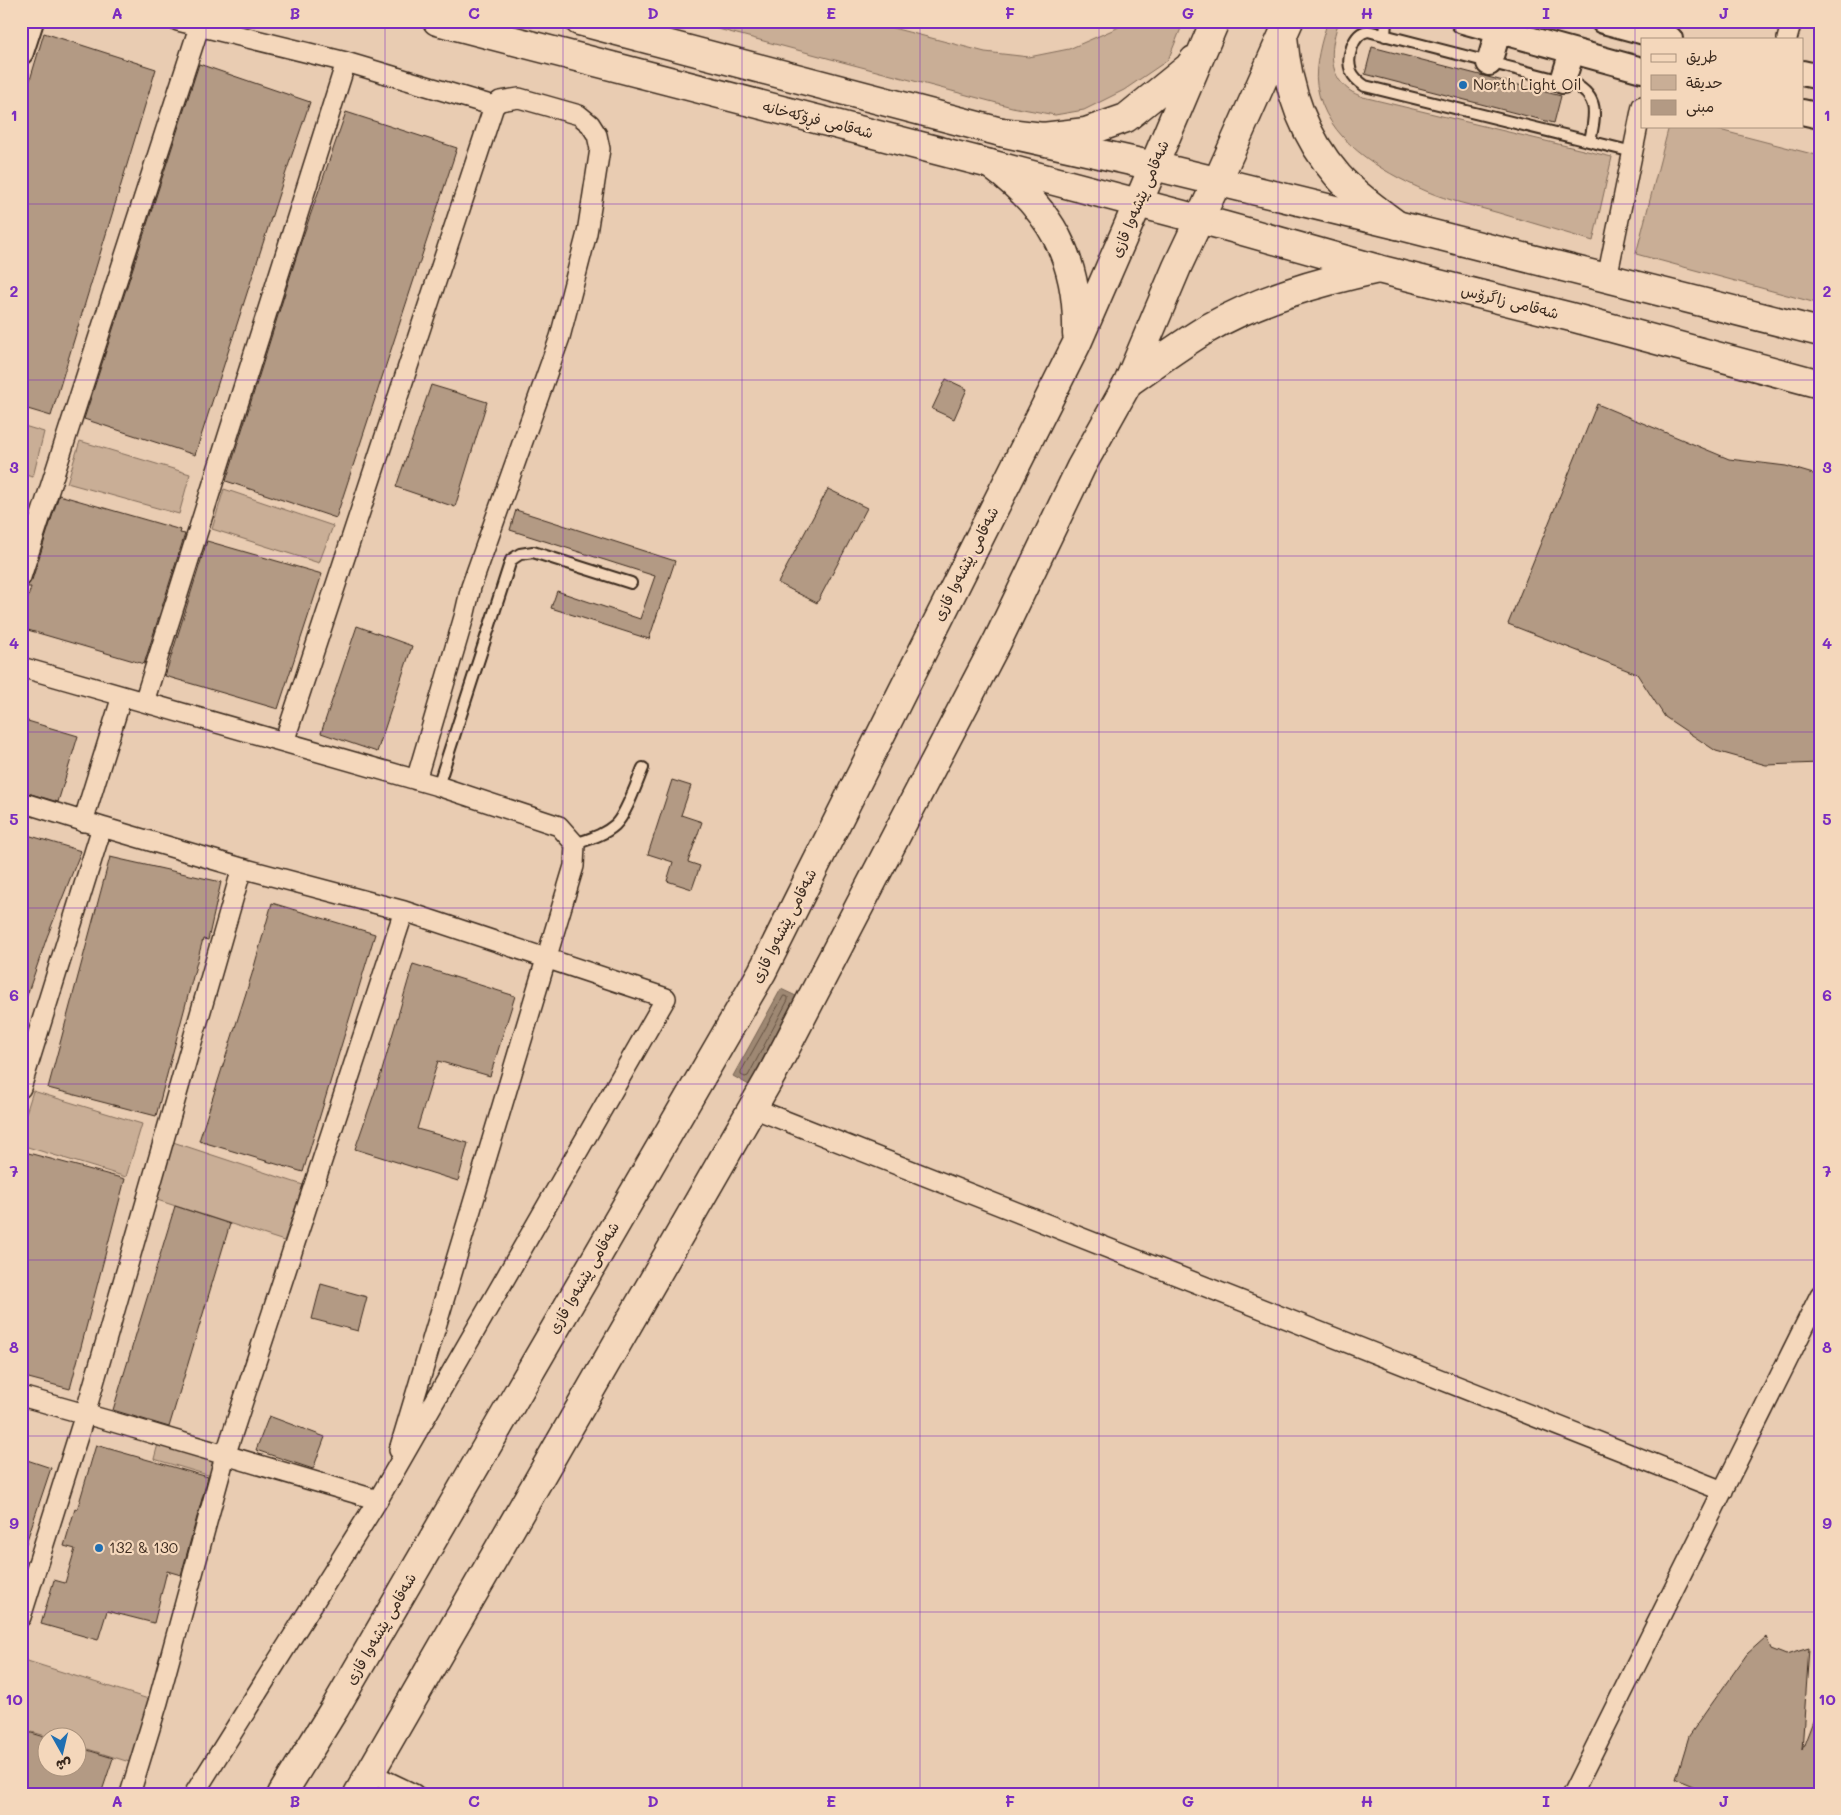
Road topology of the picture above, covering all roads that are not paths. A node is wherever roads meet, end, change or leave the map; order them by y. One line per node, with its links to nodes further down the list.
1 (31, 21): 16 (street)
2 (178, 21): 9 (street)
3 (436, 21): 31 (main road, شەقامی فڕۆکەخانە)
4 (579, 21): 28 (main road)
5 (1386, 21): 13 (lane)
6 (1463, 21): 12 (street)
7 (1603, 21): 14 (street)
8 (1792, 21): 15 (street)
9 (199, 27): 18 (street); 43 (street)
10 (1212, 28): 28 (main road); 32 (main road, شەقامی پێشەوا قازی)
11 (1286, 29): 33 (main road); 36 (main road)
12 (1498, 32): 17 (street); 19 (street)
13 (1385, 36): 19 (lane); 29 (lane)
14 (1666, 38)
15 (1787, 38)
16 (21, 52)
17 (1572, 52): 20 (street); 23 (street)
18 (346, 62): 24 (street); 47 (street)
19 (1489, 62): 23 (lane)
20 (1641, 70)
21 (1804, 74): 22 (street)
22 (1820, 78)
23 (1562, 81): 29 (lane)
24 (494, 106): 48 (street); 50 (street)
25 (1641, 111): 30 (street)
26 (1804, 112): 27 (street)
27 (1820, 116)
28 (1001, 132): 32 (main road)
29 (1590, 141): 30 (lane)
30 (1633, 152): 38 (street)
31 (990, 164): 34 (main road, شەقامی فڕۆکەخانە); 40 (main road)
32 (1154, 166): 33 (main road); 34 (main road, شەقامی پێشەوا قازی)
33 (1217, 182): 35 (main road); 36 (main road)
34 (1138, 203): 35 (main road, شەقامی فڕۆکەخانە); 40 (main road, شەقامی پێشەوا قازی)
35 (1200, 220): 37 (main road, شەقامی زاگرۆس); 41 (main road)
36 (1397, 225): 38 (main road)
37 (1378, 269): 41 (main road); 42 (main road, شەقامی زاگرۆس)
38 (1607, 278): 39 (main road)
39 (1820, 332)
40 (1077, 342): 72 (main road, شەقامی پێشەوا قازی)
41 (1128, 383): 60 (main road)
42 (1820, 384)
43 (21, 577)
44 (631, 583): 51 (lane)
45 (21, 667): 46 (street)
46 (122, 696): 47 (street); 53 (street)
47 (144, 702): 48 (street)
48 (284, 742): 50 (street)
49 (643, 768): 55 (lane)
50 (416, 780): 51 (street)
51 (438, 786): 55 (street)
52 (21, 802): 53 (street)
53 (83, 822): 54 (street)
54 (102, 827): 56 (street); 59 (street)
55 (575, 844): 58 (street)
56 (242, 868): 57 (street); 63 (street)
57 (404, 911): 58 (street); 64 (street)
58 (546, 958): 65 (street); 65 (street)
59 (21, 1088)
60 (753, 1108): 66 (street); 69 (main road)
61 (1820, 1295): 66 (street)
62 (21, 1396): 63 (street)
63 (85, 1414): 64 (street); 68 (street)
64 (226, 1456): 67 (street); 70 (street)
65 (390, 1480): 67 (street)
66 (1723, 1491): 74 (street)
67 (378, 1500): 71 (street)
68 (21, 1617)
69 (364, 1788): 73 (street)
70 (130, 1794)
71 (194, 1794)
72 (282, 1794)
73 (414, 1794)
74 (1572, 1794)

